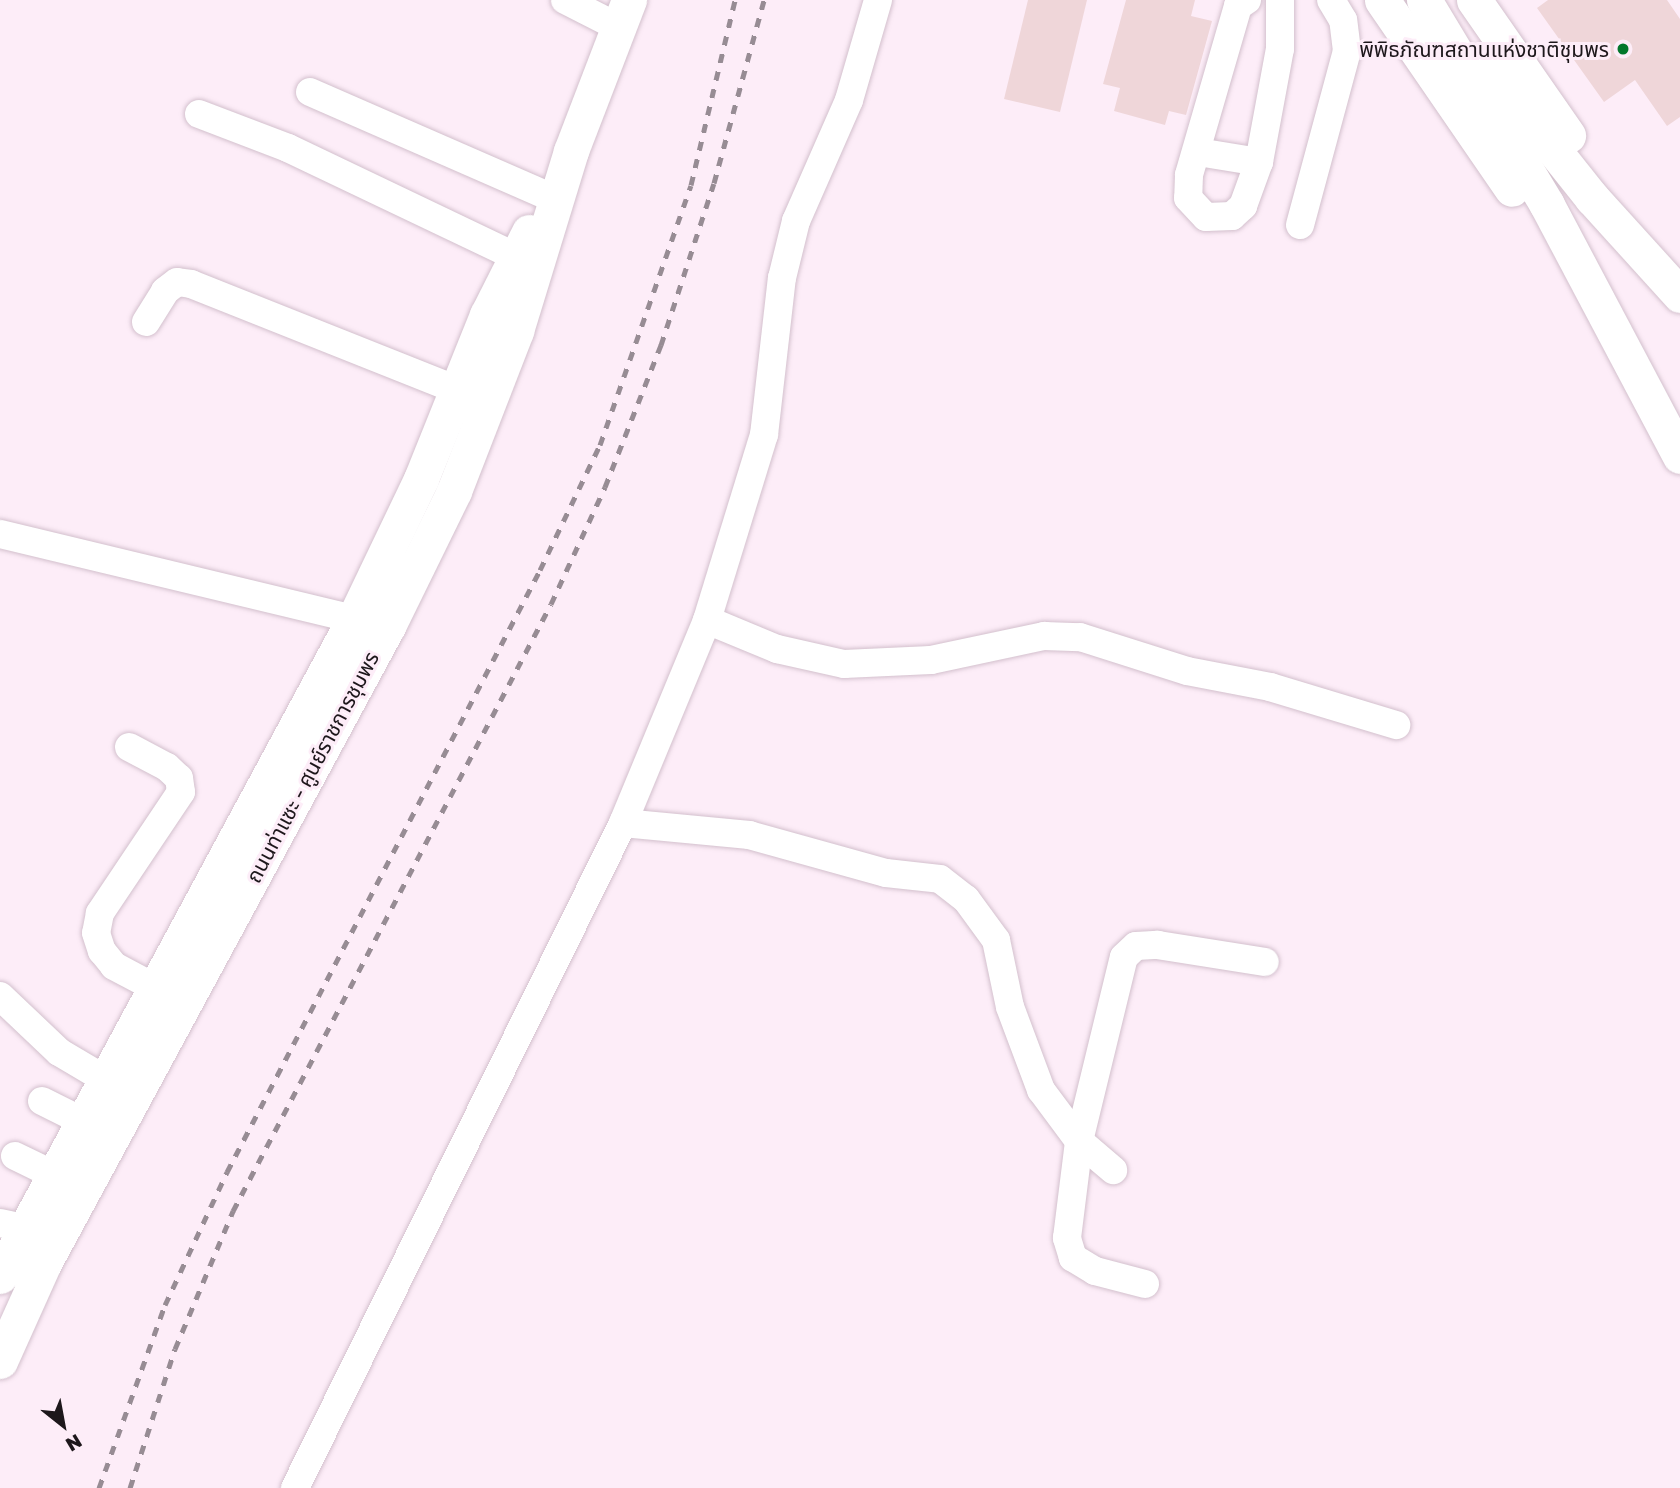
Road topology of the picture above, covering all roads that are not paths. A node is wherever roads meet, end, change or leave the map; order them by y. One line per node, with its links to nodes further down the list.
1 (565, 0): 10 (street)
2 (878, 0): 26 (street)
3 (1247, 0): 14 (street)
4 (1331, 0): 17 (street)
5 (1382, 0): 21 (main road)
6 (1424, 0): 21 (main road)
7 (1435, 0): 19 (main road)
8 (1474, 0): 19 (main road)
9 (1276, 3): 15 (street)
10 (624, 13): 13 (main road, ถนนท่าแซะ - ศูนย์ราชการชุมพร)
11 (310, 92): 16 (street)
12 (199, 114): 18 (street)
13 (571, 151): 16 (main road, ถนนท่าแซะ - ศูนย์ราชการชุมพร); 27 (main road, ถนนท่าแซะ - ศูนย์ราชการชุมพร)
14 (1198, 152): 15 (street); 15 (street)
15 (1259, 162)
16 (546, 195): 18 (main road, ถนนท่าแซะ - ศูนย์ราชการชุมพร)
17 (1300, 225)
18 (517, 257): 22 (main road, ถนนท่าแซะ - ศูนย์ราชการชุมพร)
19 (1680, 295)
20 (146, 322): 22 (street)
21 (1617, 341): 23 (main road)
22 (457, 390): 25 (main road, ถนนท่าแซะ - ศูนย์ราชการชุมพร)
23 (1680, 456)
24 (0, 534): 25 (street)
25 (354, 619): 27 (main road); 32 (main road, ถนนท่าแซะ - ศูนย์ราชการชุมพร)
26 (708, 620): 28 (street); 30 (street)
27 (388, 626): 44 (main road, ถนนท่าแซะ - ศูนย์ราชการชุมพร)
28 (1396, 725)
29 (129, 747): 32 (street)
30 (623, 823): 37 (street); 45 (street)
31 (1265, 962): 37 (street)
32 (152, 986): 34 (main road, ถนนท่าแซะ - ศูนย์ราชการชุมพร)
33 (0, 996): 34 (street)
34 (103, 1078): 36 (main road, ถนนท่าแซะ - ศูนย์ราชการชุมพร)
35 (41, 1101): 36 (street)
36 (80, 1120): 40 (main road, ถนนท่าแซะ - ศูนย์ราชการชุมพร)
37 (1079, 1141): 39 (street); 43 (street)
38 (15, 1156): 40 (street)
39 (1113, 1170)
40 (52, 1174): 41 (main road, ถนนท่าแซะ - ศูนย์ราชการชุมพร)
41 (12, 1225): 42 (main road, ถนนท่าแซะ - ศูนย์ราชการชุมพร)
42 (0, 1276)
43 (1145, 1284)
44 (0, 1361)
45 (295, 1488)

